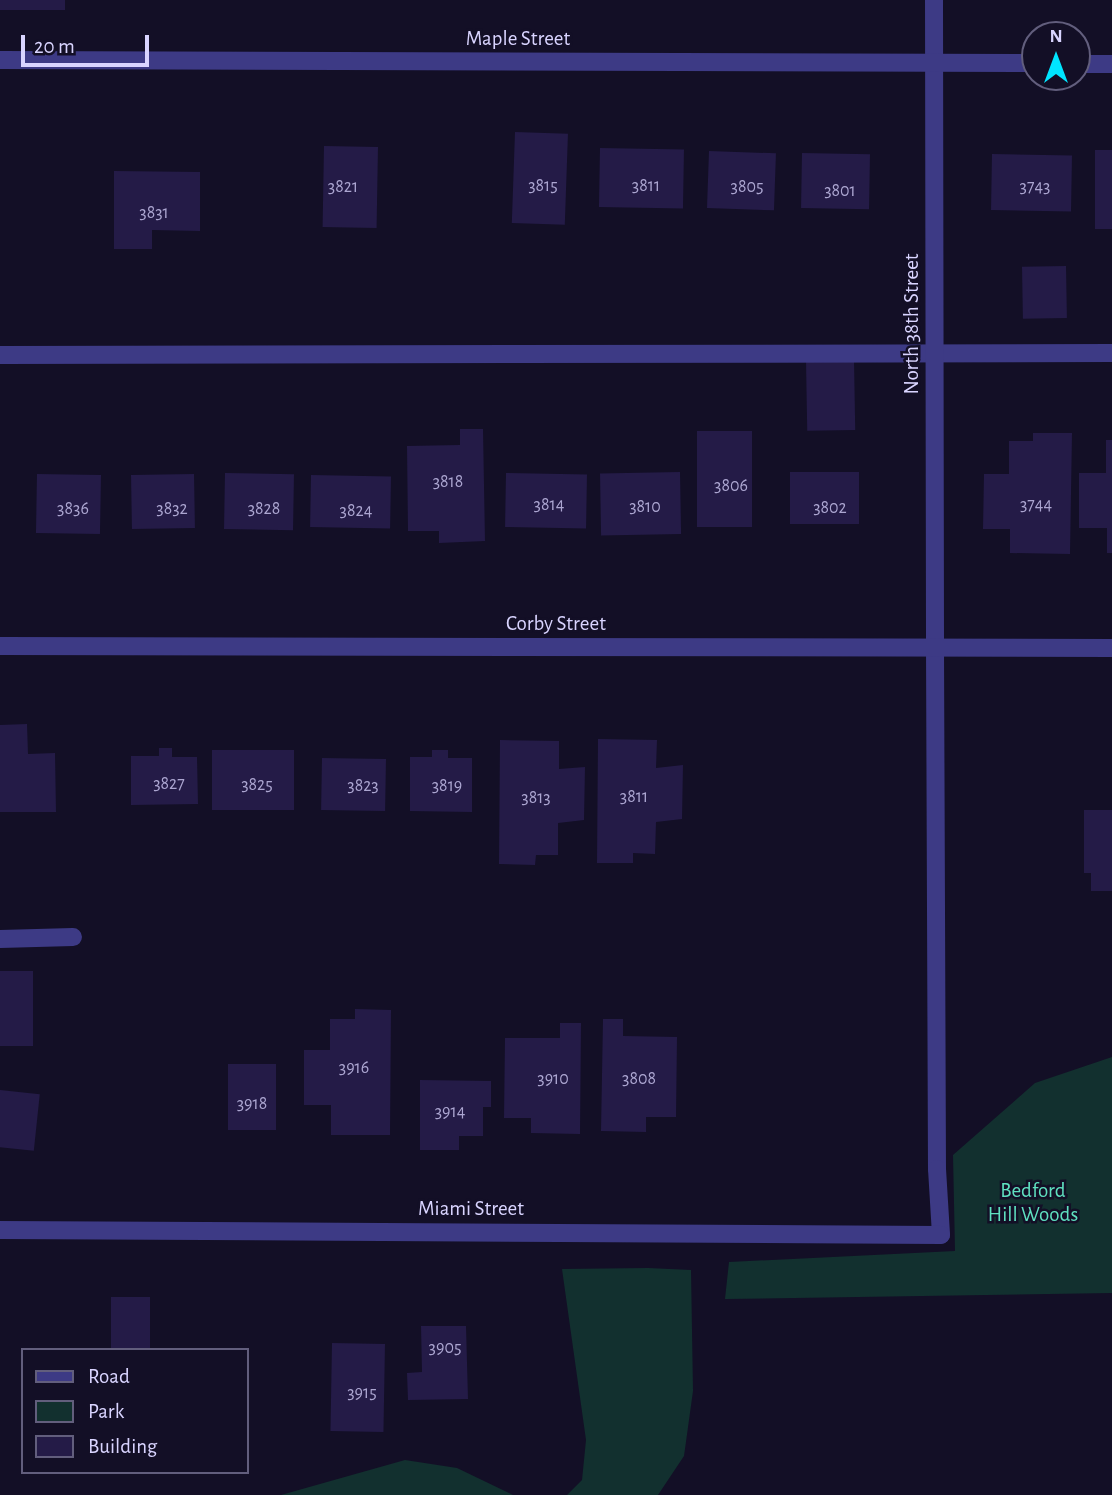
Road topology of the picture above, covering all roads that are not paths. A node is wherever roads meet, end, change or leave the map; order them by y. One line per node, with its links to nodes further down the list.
1 (934, 0): 3 (street, North 38th Street)
2 (0, 60): 3 (street, Maple Street)
3 (934, 63): 4 (street, Maple Street); 8 (street, North 38th Street)
4 (1021, 64)
5 (1091, 64): 6 (street)
6 (1112, 64)
7 (1112, 353): 8 (street)
8 (935, 354): 9 (street); 11 (street, North 38th Street)
9 (0, 355)
10 (0, 646): 11 (street, Corby Street)
11 (935, 648): 12 (street, Corby Street); 16 (street, North 38th Street)
12 (1112, 648)
13 (73, 937): 14 (street)
14 (0, 939)
15 (0, 1230): 16 (street, Miami Street)
16 (941, 1235)

